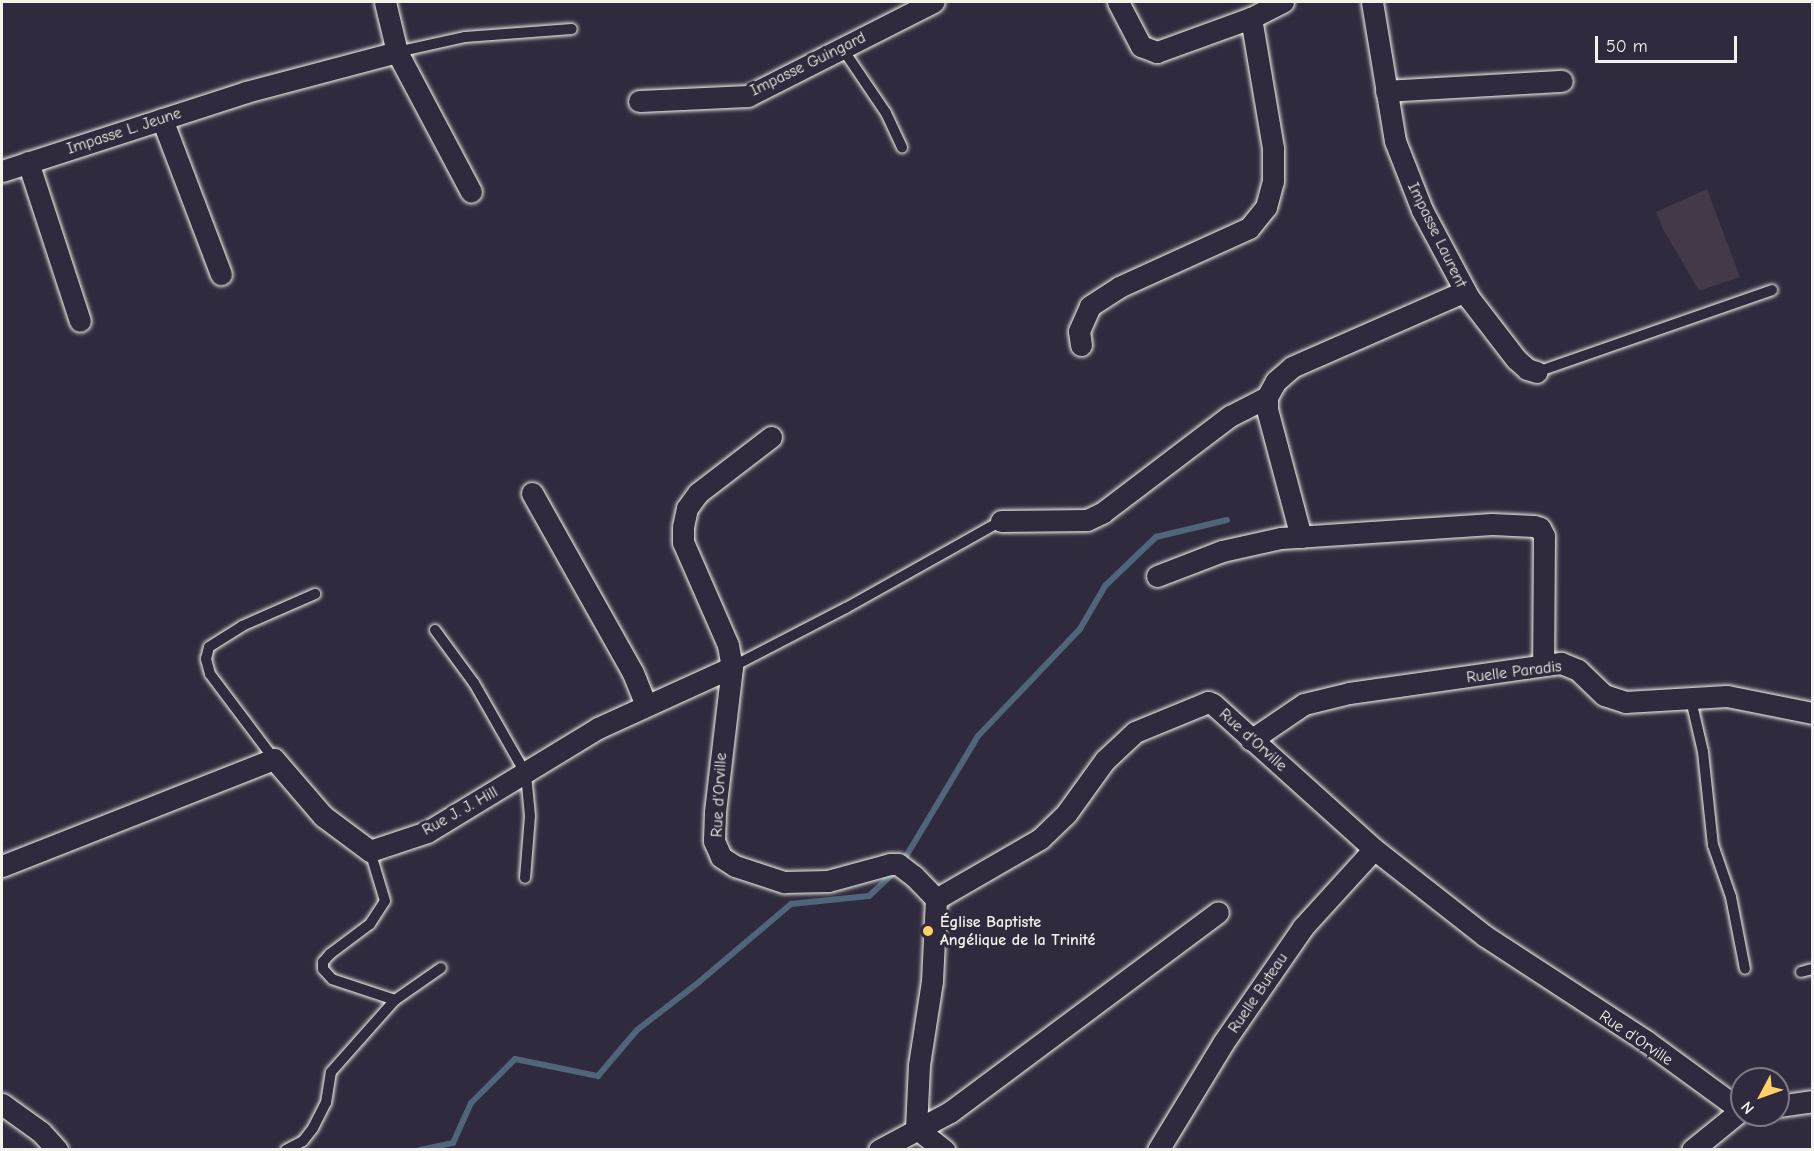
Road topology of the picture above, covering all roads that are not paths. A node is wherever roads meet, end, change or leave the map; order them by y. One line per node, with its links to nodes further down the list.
1 (385, 2): 9 (street)
2 (933, 2): 8 (street, Impasse Guingard)
3 (1118, 2): 6 (street)
4 (1283, 2): 6 (street)
5 (1372, 2): 11 (street, Impasse Laurent)
6 (1251, 18): 22 (street)
7 (572, 29): 9 (lane)
8 (842, 48): 12 (street, Impasse Guingard); 14 (lane)
9 (398, 52): 13 (street, Impasse L. Jeune); 17 (street)
10 (1562, 81): 11 (street)
11 (1386, 91): 20 (street, Impasse Laurent)
12 (639, 101)
13 (162, 119): 15 (street, Impasse L. Jeune); 18 (street)
14 (902, 148)
15 (28, 162): 16 (street, Impasse L. Jeune); 21 (street)
16 (2, 171)
17 (471, 192)
18 (220, 274)
19 (1772, 290): 23 (lane)
20 (1465, 291): 23 (street, Impasse Laurent); 24 (street)
21 (80, 321)
22 (1082, 345)
23 (1537, 372)
24 (1267, 397): 27 (street); 28 (street)
25 (771, 437): 33 (street)
26 (532, 493): 35 (street)
27 (1001, 521): 33 (lane)
28 (1301, 537): 29 (street); 32 (street)
29 (1157, 576)
30 (315, 594): 38 (lane)
31 (435, 630): 39 (lane)
32 (1543, 665): 34 (street, Ruelle Paradis); 37 (street, Ruelle Paradis)
33 (732, 667): 35 (street, Rue J. J. Hill); 44 (street, Rue d'Orville)
34 (1691, 700): 36 (street, Ruelle Paradis); 47 (lane)
35 (646, 706): 39 (street, Rue J. J. Hill)
36 (1812, 712)
37 (1251, 740): 40 (street, Rue d'Orville); 44 (street, Rue d'Orville)
38 (274, 759): 41 (street); 42 (street)
39 (526, 774): 41 (street, Rue J. J. Hill); 43 (lane)
40 (1374, 849): 52 (street, Rue d'Orville); 61 (street, Ruelle Buteau)
41 (370, 851): 50 (lane)
42 (2, 866)
43 (525, 878)
44 (936, 899): 56 (street)
45 (1218, 912): 56 (street)
46 (441, 968): 50 (lane)
47 (1745, 969)
48 (1812, 969): 49 (lane)
49 (1801, 972)
50 (395, 1000): 58 (lane)
51 (1812, 1101): 54 (street)
52 (1730, 1103)
53 (2, 1104): 57 (street)
54 (1790, 1104)
55 (1730, 1120): 62 (street)
56 (916, 1128): 59 (street); 60 (street)
57 (57, 1149)
58 (286, 1149)
59 (879, 1149)
60 (944, 1149)
61 (1158, 1149)
62 (1692, 1149)

